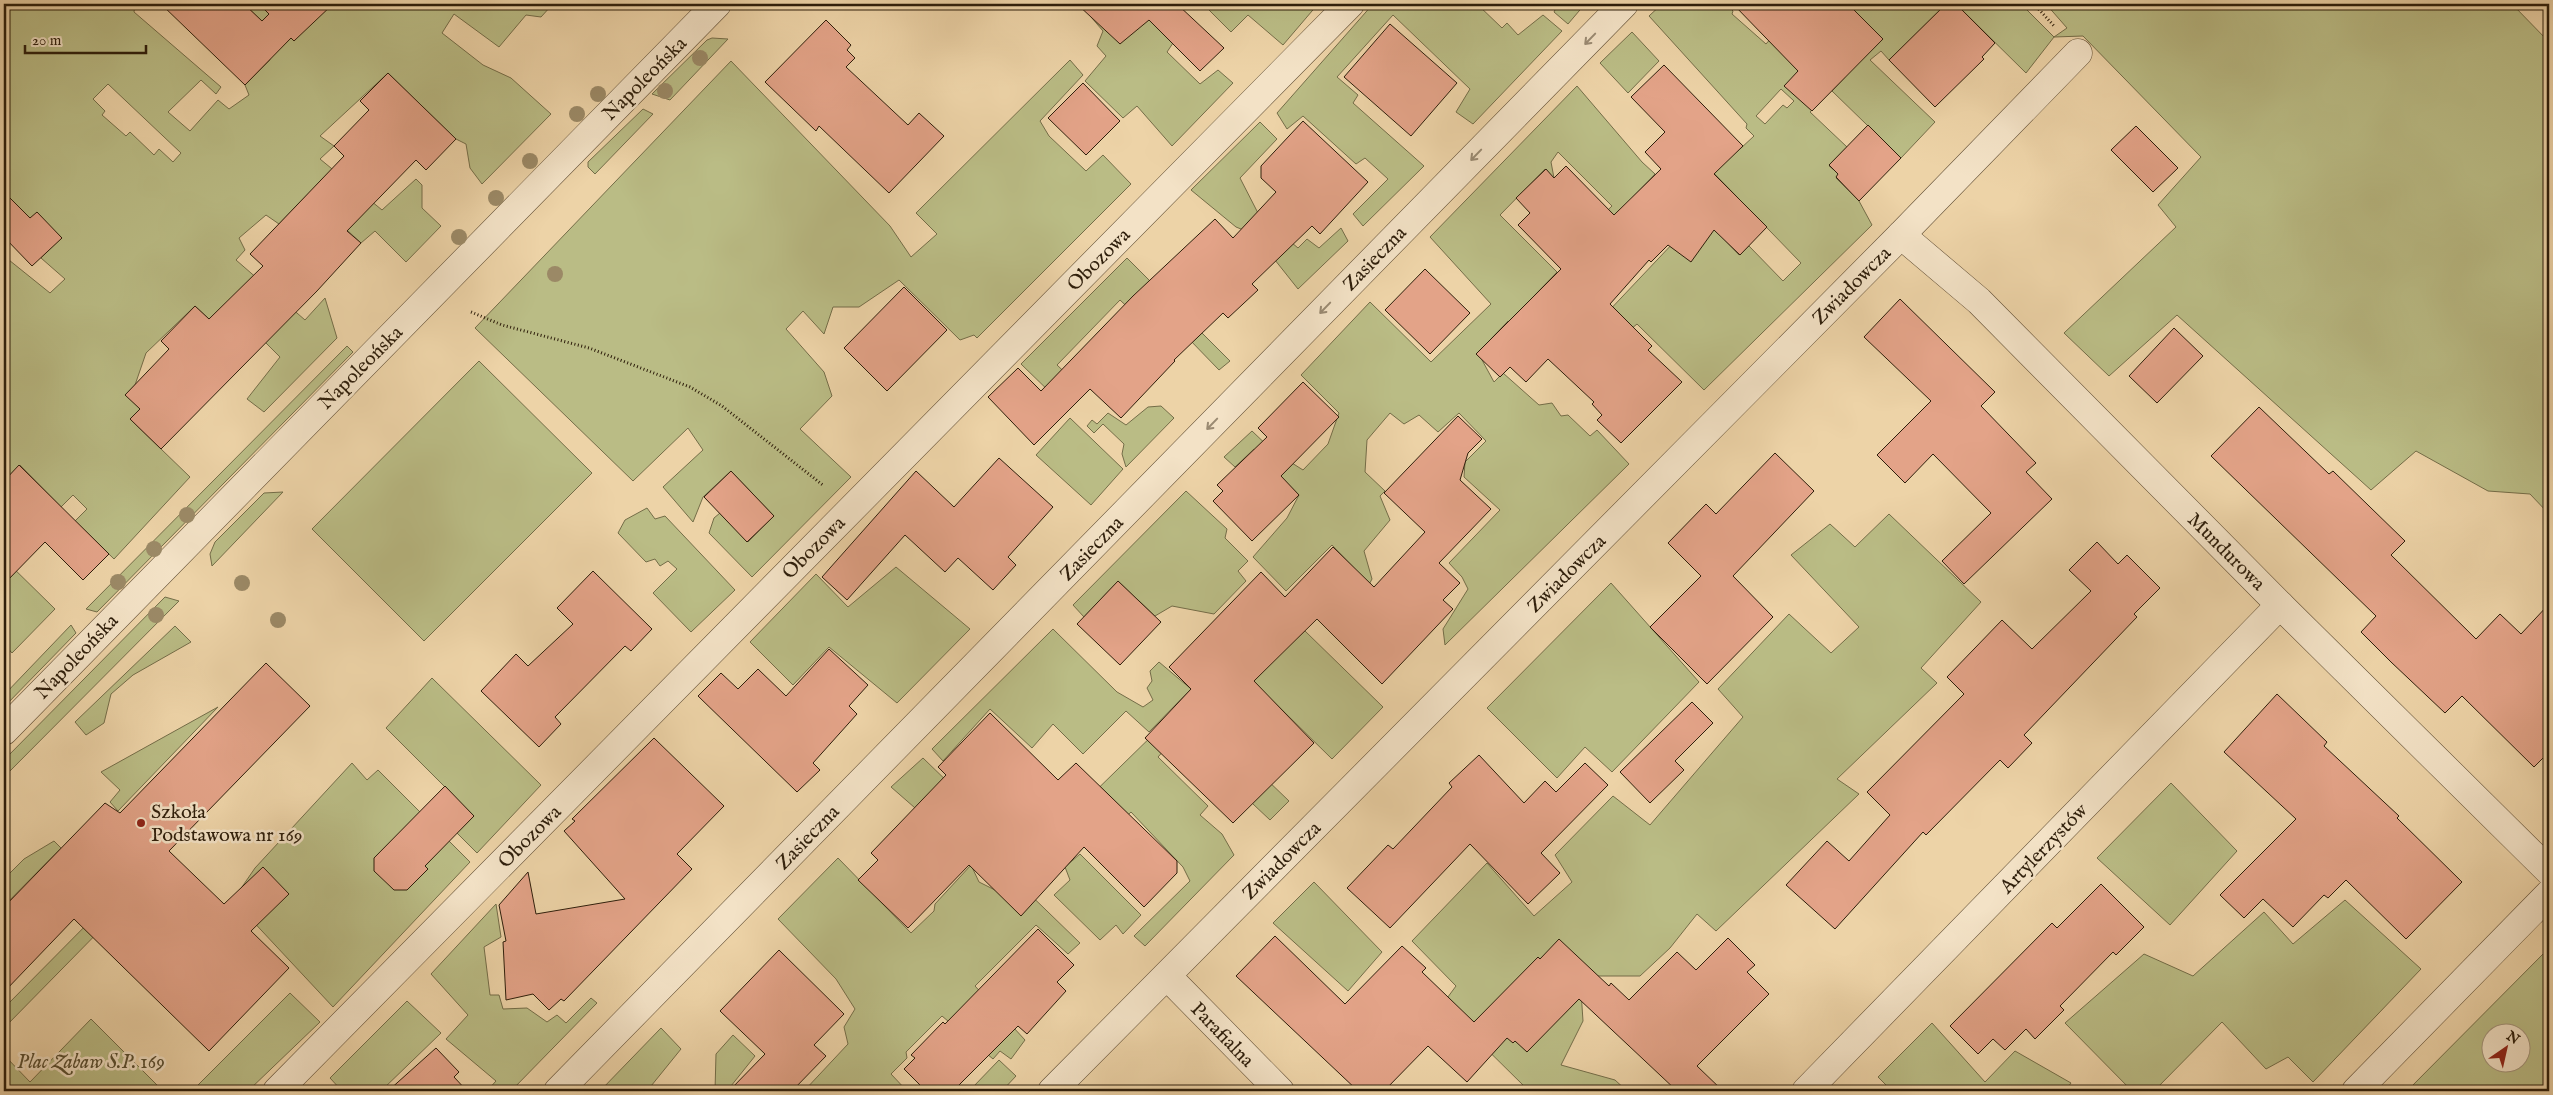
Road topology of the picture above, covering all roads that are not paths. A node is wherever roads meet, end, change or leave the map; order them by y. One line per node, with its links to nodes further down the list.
1 (717, 4): 7 (street, Napoleońska)
2 (1350, 4): 11 (street, Obozowa)
3 (1624, 4): 12 (street, Zasieczna, one-way to 12)
4 (2078, 52): 5 (street, Zwiadowcza)
5 (1901, 235): 6 (street, Mundurowa); 10 (street, Zwiadowcza)
6 (2280, 604): 8 (street, Mundurowa); 15 (street, Artylerzystów)
7 (4, 731)
8 (2549, 871)
9 (2549, 894): 16 (street)
10 (1167, 976): 13 (street, Zwiadowcza); 14 (street, Parafialna)
11 (277, 1091)
12 (558, 1091)
13 (1052, 1091)
14 (1280, 1091)
15 (1806, 1091)
16 (2356, 1091)

